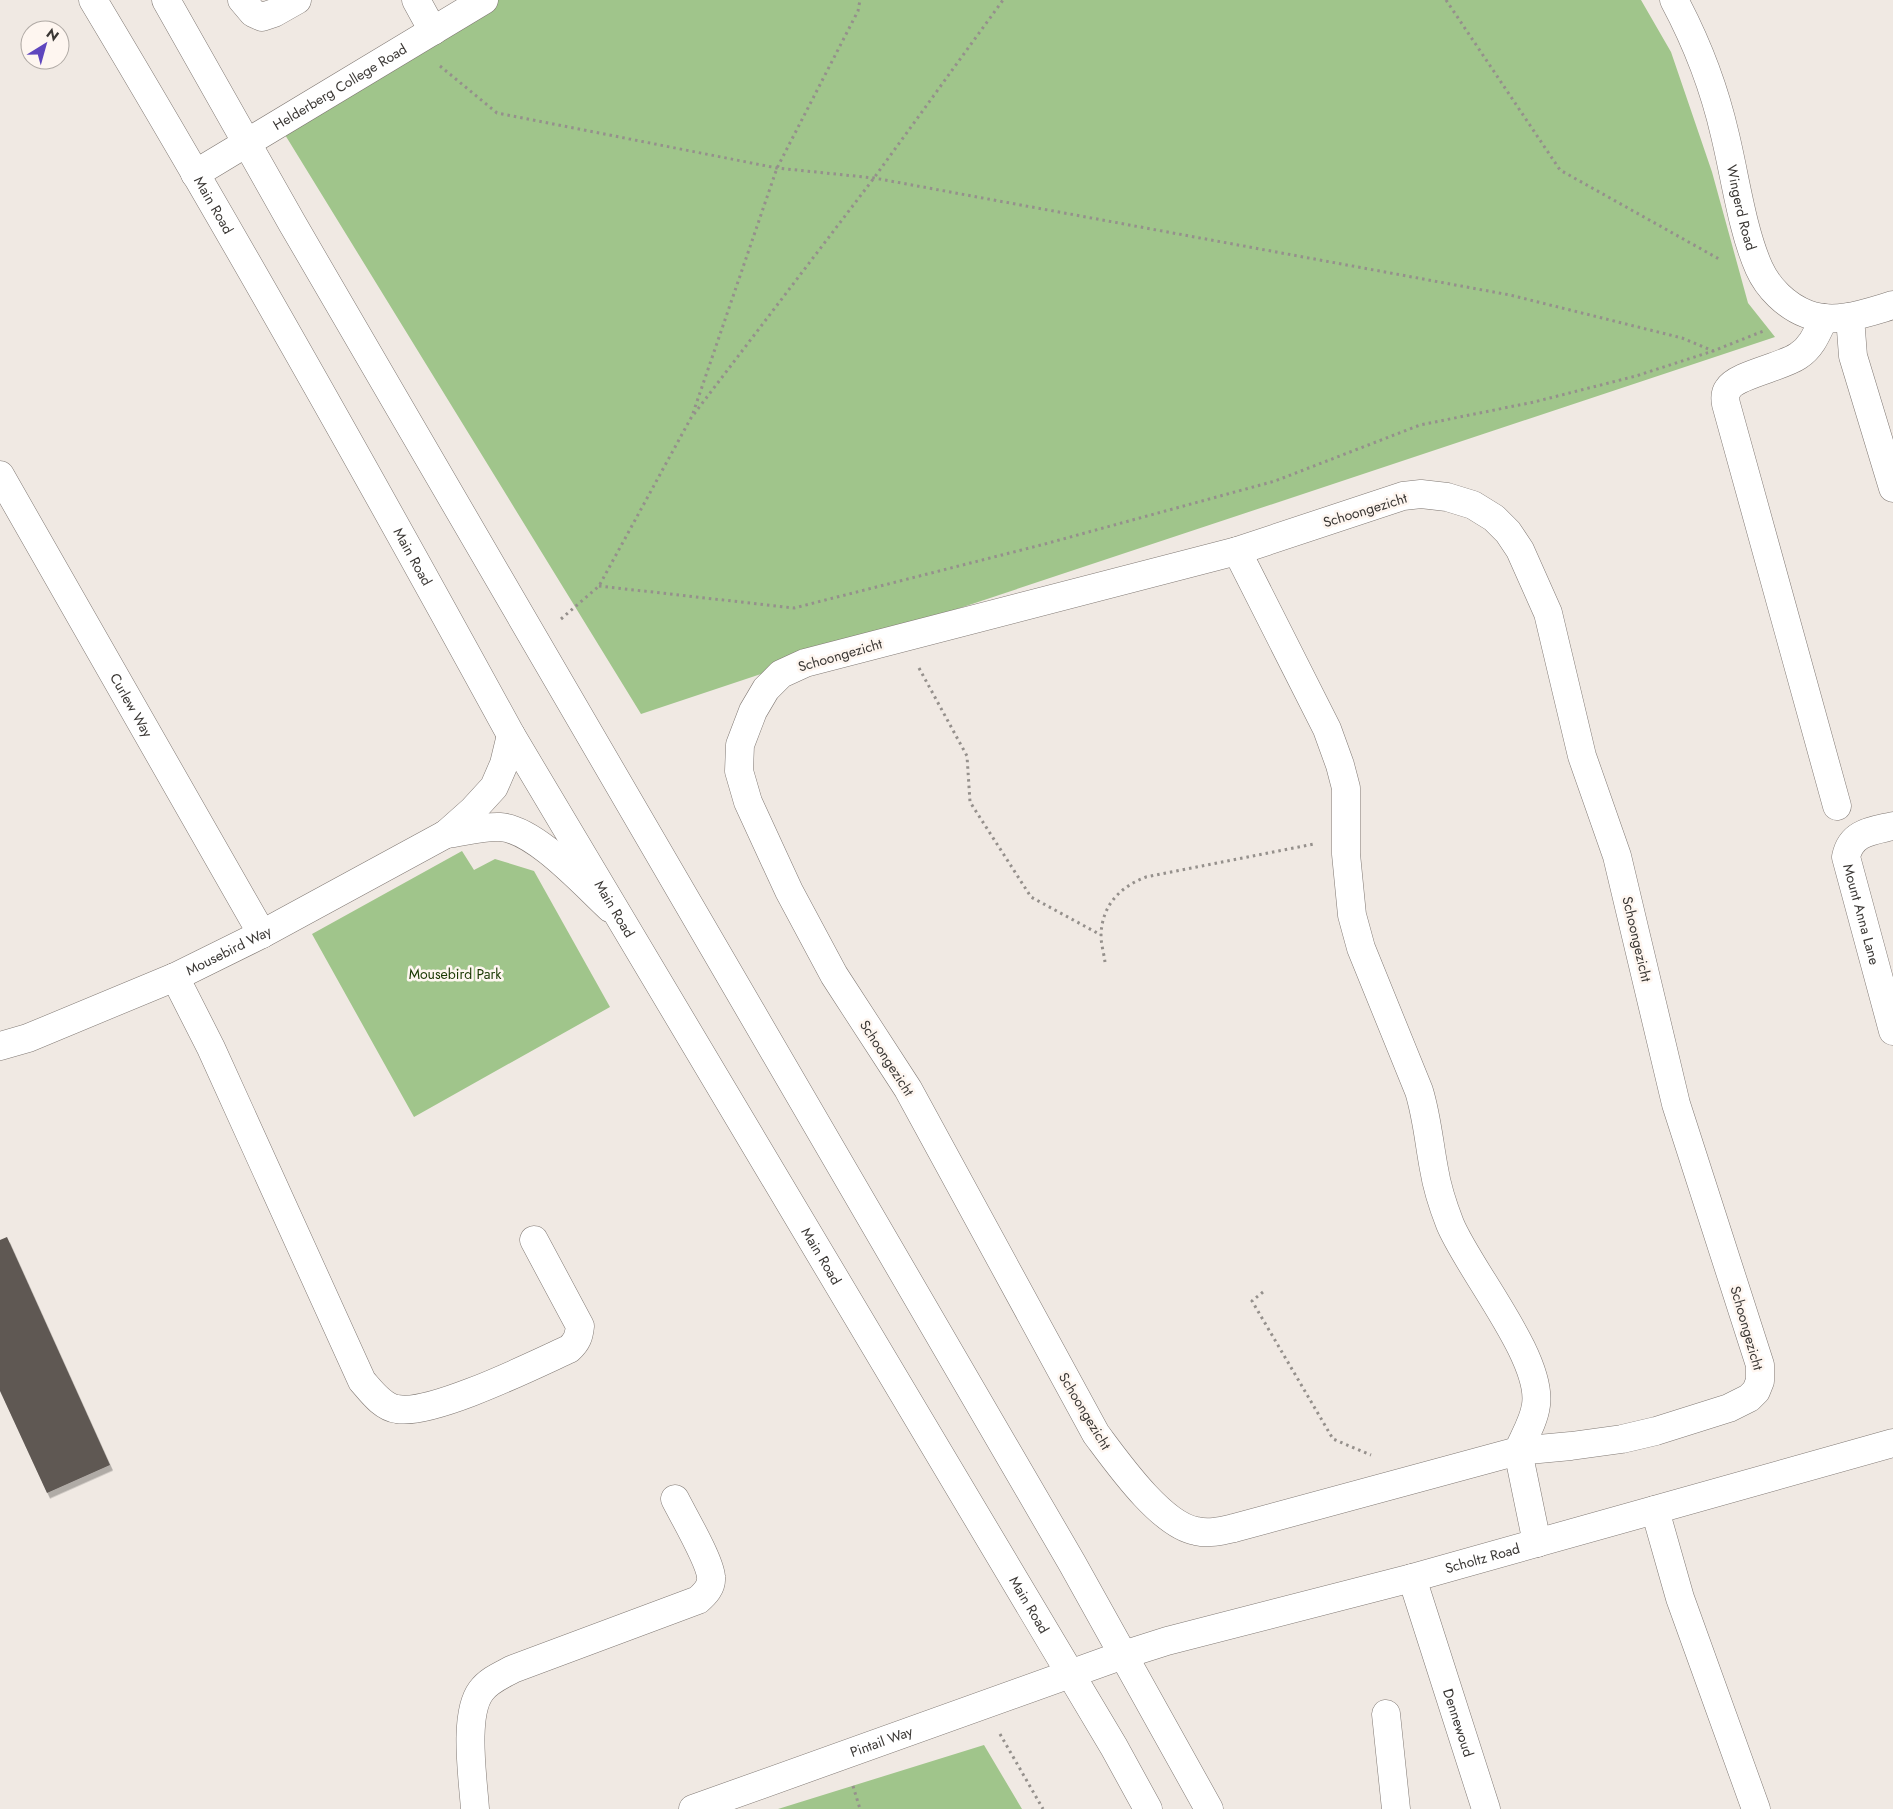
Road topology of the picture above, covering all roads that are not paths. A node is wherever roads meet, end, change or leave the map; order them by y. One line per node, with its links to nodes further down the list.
1 (93, 0): 11 (street, Main Road)
2 (166, 0): 10 (street)
3 (242, 0): 4 (street)
4 (297, 0)
5 (416, 0): 9 (street)
6 (484, 0): 8 (street, Helderberg College Road)
7 (1674, 0): 13 (street, Wingerd Road)
8 (457, 7): 9 (street, Helderberg College Road)
9 (423, 37): 10 (street, Helderberg College Road)
10 (247, 144): 11 (street, Helderberg College Road); 33 (street)
11 (194, 174): 17 (street, Main Road)
12 (1893, 305): 13 (street)
13 (1827, 316): 15 (street); 18 (street)
14 (0, 475): 22 (street, Curlew Way)
15 (1893, 488)
16 (1237, 551): 28 (street); 28 (street, Schoongezicht); 28 (street, Schoongezicht)
17 (511, 734): 20 (street, Mousebird Way); 21 (street, Main Road)
18 (1837, 806)
19 (1893, 826): 24 (street, Mount Anna Lane)
20 (446, 834): 21 (street, Mousebird Way); 22 (street, Mousebird Way)
21 (619, 917): 34 (street, Main Road)
22 (262, 934): 23 (street, Mousebird Way)
23 (175, 976): 25 (street, Mousebird Way); 26 (street)
24 (1893, 1030)
25 (0, 1046)
26 (534, 1240)
27 (1893, 1444): 30 (street, Scholtz Road)
28 (1518, 1451): 31 (street)
29 (675, 1499): 36 (street)
30 (1654, 1510): 31 (street, Scholtz Road); 42 (street)
31 (1537, 1543): 32 (street, Scholtz Road)
32 (1412, 1578): 33 (street, Scholtz Road); 41 (street, Dennewoud)
33 (1123, 1655): 34 (street, Scholtz Road); 39 (street)
34 (1071, 1675): 37 (street, Pintail Way); 38 (street, Main Road)
35 (1386, 1714): 40 (street)
36 (475, 1809)
37 (693, 1809)
38 (1148, 1809)
39 (1209, 1809)
40 (1396, 1809)
41 (1486, 1809)
42 (1756, 1809)

